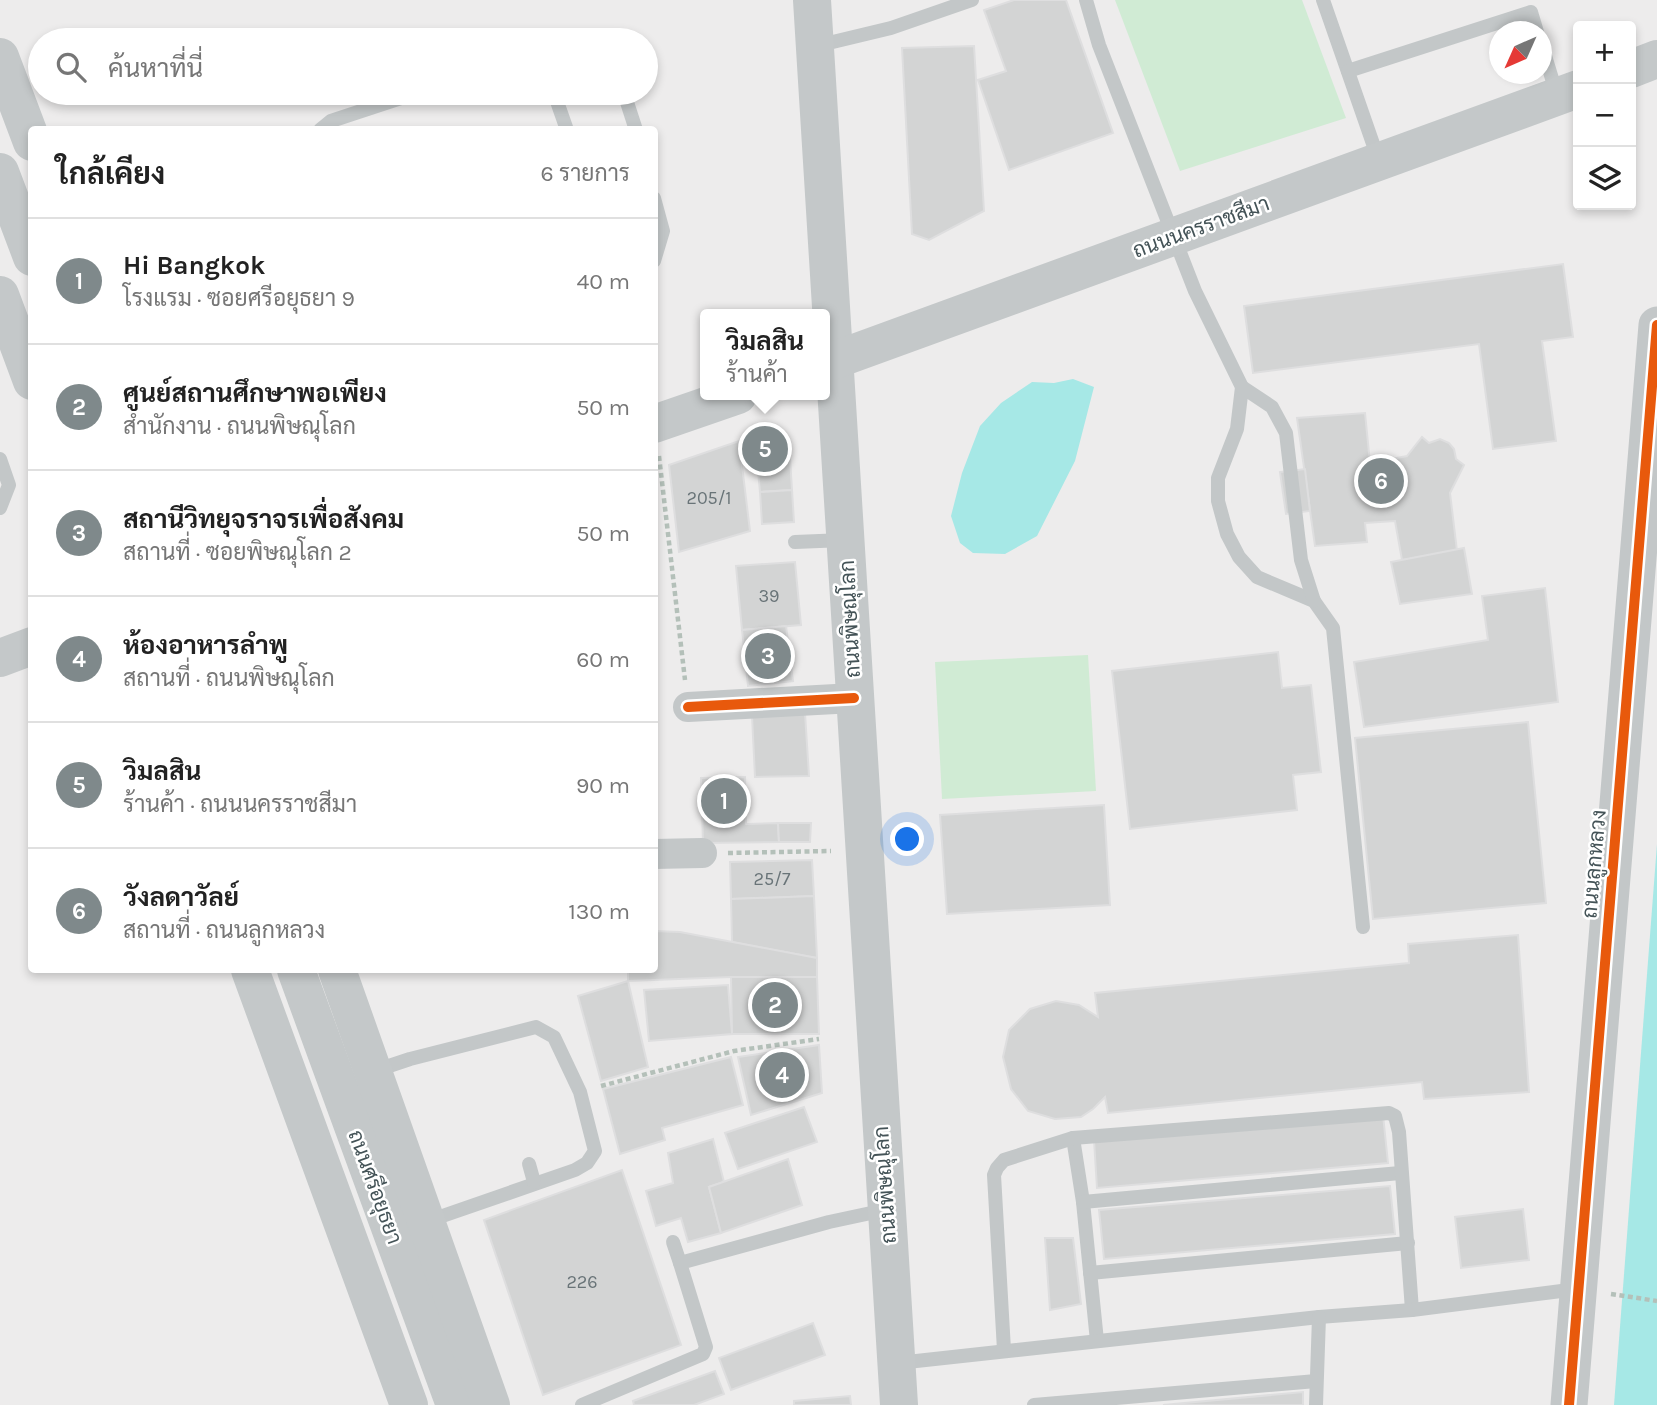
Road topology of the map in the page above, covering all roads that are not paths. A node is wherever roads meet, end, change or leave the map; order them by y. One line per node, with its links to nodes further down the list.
1 (812, 0): 8 (main road, ถนนพิษณุโลก)
2 (972, 0): 8 (lane)
3 (1086, 0): 25 (lane)
4 (1323, 0): 13 (lane)
5 (1503, 21): 6 (lane)
6 (1534, 21)
7 (1489, 26): 13 (lane)
8 (815, 47): 29 (main road, ถนนพิษณุโลก)
9 (0, 57): 21 (main road)
10 (1657, 59): 12 (main road)
11 (1552, 64): 14 (lane)
12 (1636, 67)
13 (1348, 71): 22 (lane)
14 (1568, 92): 22 (main road, ถนนนครราชสีมา)
15 (380, 105): 18 (lane)
16 (558, 105): 19 (lane)
17 (628, 105): 20 (lane)
18 (325, 126)
19 (566, 126)
20 (635, 126)
21 (28, 131)
22 (1380, 162): 25 (main road, ถนนนครราชสีมา)
23 (0, 172): 26 (main road)
24 (658, 213): 27 (lane)
25 (1173, 237): 31 (main road, ถนนนครราชสีมา); 34 (lane)
26 (28, 246)
27 (658, 248)
28 (0, 295): 32 (main road)
29 (827, 309)
30 (1657, 325): 64 (street, ถนนลูกหลวง)
31 (830, 363)
32 (28, 369)
33 (830, 374): 39 (main road, ถนนพิษณุโลก)
34 (1242, 387): 41 (lane); 41 (lane)
35 (724, 400): 36 (main road)
36 (658, 423)
37 (0, 459): 38 (lane)
38 (0, 508)
39 (845, 540): 40 (lane); 44 (main road, ถนนพิษณุโลก)
40 (795, 542)
41 (1314, 601): 48 (lane)
42 (28, 648): 43 (main road)
43 (0, 658)
44 (854, 698): 45 (street); 58 (main road, ถนนพิษณุโลก)
45 (688, 707)
46 (702, 853): 47 (street)
47 (658, 854)
48 (1363, 928)
49 (252, 973): 52 (main road, ถนนศรีอยุธยา)
50 (297, 973): 52 (main road, ถนนศรีอยุธยา)
51 (337, 973): 52 (main road, ถนนศรีอยุธยา)
52 (336, 1085): 56 (lane); 59 (main road, ถนนศรีอยุธยา); 65 (main road, ถนนศรีอยุธยา); 66 (main road, ถนนศรีอยุธยา)
53 (1073, 1138): 55 (lane); 57 (lane); 70 (lane)
54 (529, 1164): 56 (lane)
55 (1400, 1173): 57 (lane); 61 (lane)
56 (534, 1182): 59 (lane)
57 (1083, 1202): 63 (lane)
58 (886, 1209): 62 (lane); 71 (main road, ถนนพิษณุโลก)
59 (426, 1221): 66 (main road, ถนนศรีอยุธยา)
60 (673, 1241): 62 (lane)
61 (1408, 1243): 63 (lane); 67 (lane)
62 (680, 1263): 76 (lane)
63 (1090, 1273): 69 (lane)
64 (1579, 1289): 67 (lane); 80 (street, ถนนลูกหลวง)
65 (367, 1292): 66 (main road); 73 (main road, ถนนศรีอยุธยา)
66 (428, 1298): 74 (main road, ถนนศรีอยุธยา); 75 (main road, ถนนศรีอยุธยา)
67 (1412, 1310): 68 (lane)
68 (1319, 1317): 69 (lane); 72 (lane)
69 (1097, 1340): 70 (lane)
70 (1004, 1350): 71 (lane)
71 (897, 1363): 77 (main road, ถนนพิษณุโลก)
72 (1316, 1381): 78 (lane); 79 (lane)
73 (408, 1405)
74 (455, 1405)
75 (491, 1405)
76 (582, 1405)
77 (899, 1405)
78 (1034, 1405)
79 (1316, 1405)
80 (1569, 1405)

